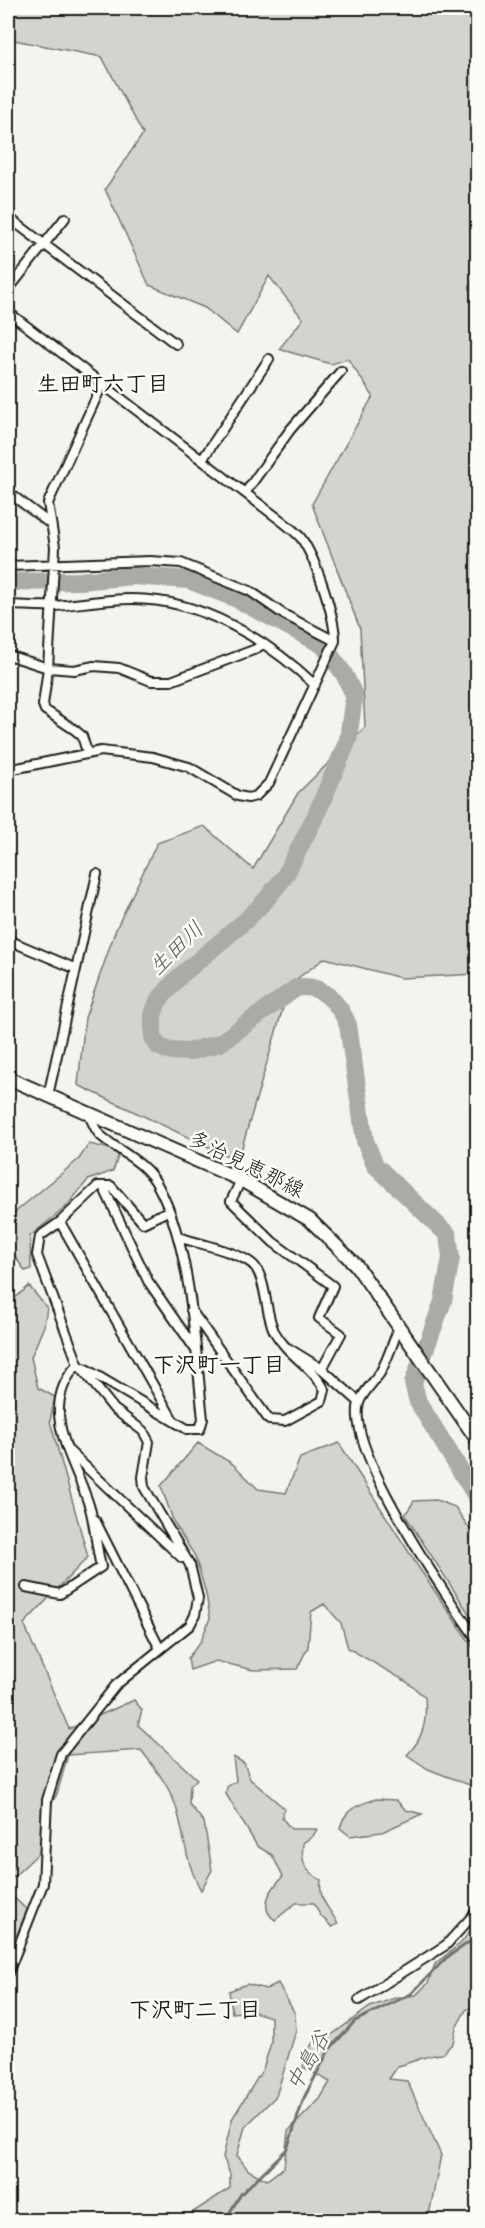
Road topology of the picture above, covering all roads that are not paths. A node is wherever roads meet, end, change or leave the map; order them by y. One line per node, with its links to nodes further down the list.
1 (8, 217): 3 (street)
2 (65, 218): 3 (street)
3 (44, 245): 4 (street); 6 (street)
4 (8, 291)
5 (8, 312): 9 (street)
6 (176, 344)
7 (269, 359): 10 (street)
8 (341, 372): 12 (street)
9 (102, 385): 10 (street); 13 (street)
10 (202, 460): 12 (street)
11 (8, 492): 13 (street)
12 (245, 493): 18 (street)
13 (49, 523): 14 (street)
14 (54, 564): 15 (street); 17 (street); 18 (street)
15 (8, 566)
16 (8, 605): 17 (street)
17 (51, 606): 19 (street); 21 (street)
18 (335, 641): 22 (street)
19 (262, 644): 21 (street); 22 (street)
20 (8, 655): 21 (street)
21 (48, 668): 23 (street)
22 (315, 685): 23 (street)
23 (87, 752): 24 (street)
24 (8, 770)
25 (97, 874): 27 (street)
26 (8, 940): 27 (street)
27 (74, 968): 29 (street)
28 (8, 1078): 29 (main road, 多治見恵那線)
29 (48, 1096): 30 (main road, 多治見恵那線)
30 (89, 1115): 31 (main road, 多治見恵那線); 33 (street)
31 (241, 1180): 37 (main road, 多治見恵那線); 41 (street)
32 (103, 1186): 33 (street); 34 (street); 39 (street)
33 (168, 1211): 35 (street)
34 (60, 1222): 40 (street); 43 (street)
35 (178, 1237): 36 (street); 38 (street)
36 (191, 1309): 38 (street); 39 (street)
37 (399, 1327): 42 (street); 44 (main road, 多治見恵那線)
38 (287, 1348): 41 (street)
39 (195, 1350): 43 (street)
40 (78, 1364): 43 (street); 45 (street); 47 (street)
41 (322, 1370): 42 (street)
42 (359, 1402): 49 (street)
43 (174, 1421)
44 (477, 1441)
45 (68, 1450): 46 (street); 47 (street)
46 (90, 1511): 48 (street); 50 (street)
47 (189, 1565): 50 (street)
48 (26, 1587)
49 (477, 1641)
50 (160, 1649): 52 (street)
51 (477, 1910): 53 (street)
52 (8, 1973)
53 (359, 2000)

